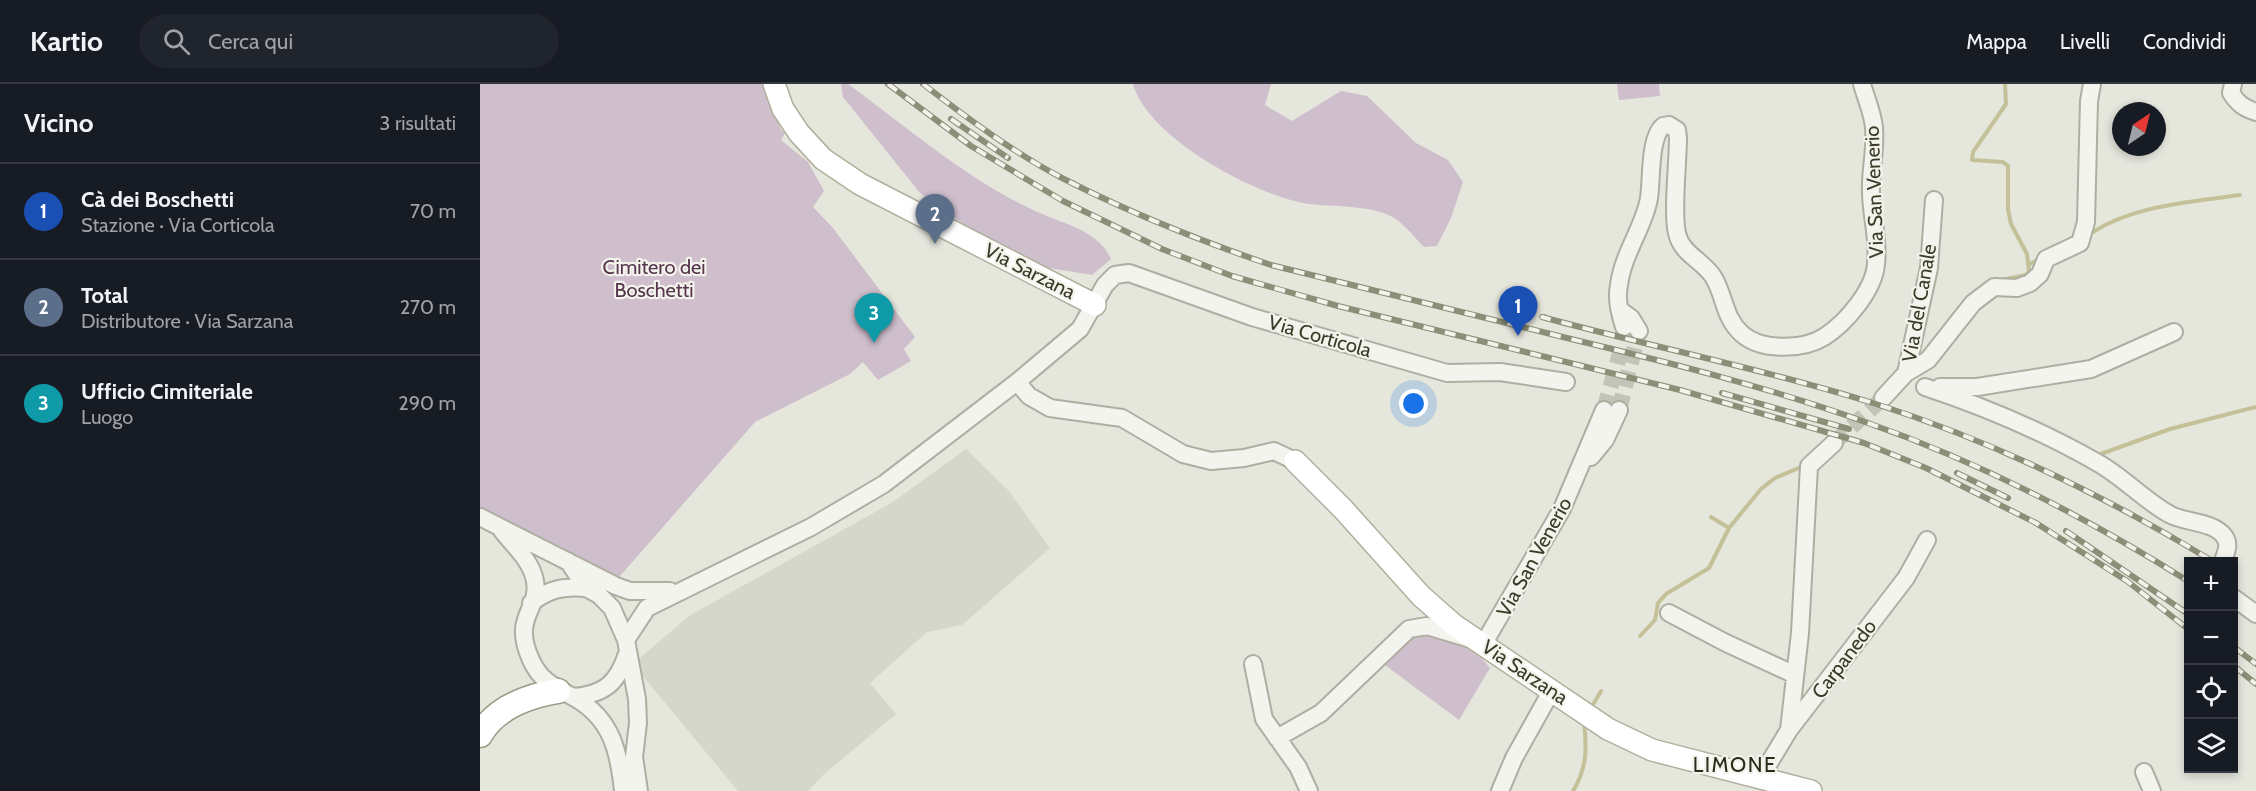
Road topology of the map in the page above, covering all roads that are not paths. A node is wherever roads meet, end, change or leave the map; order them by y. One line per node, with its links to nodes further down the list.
1 (774, 84): 7 (main road, Via Sarzana)
2 (1862, 84): 8 (street, Via San Venerio)
3 (2092, 84): 10 (street)
4 (2233, 84): 5 (street)
5 (2256, 112)
6 (1934, 200): 10 (street, Via del Canale)
7 (1095, 305): 11 (street, Via Corticola); 12 (street, Via Corticola)
8 (1631, 329)
9 (2174, 332): 13 (street)
10 (1904, 376): 13 (street); 14 (street, Via del Canale)
11 (1017, 382): 17 (street); 24 (street, Via Corticola)
12 (1566, 382)
13 (1925, 387): 21 (street)
14 (1883, 398)
15 (1611, 410): 29 (street, Via San Venerio)
16 (1834, 443): 32 (street)
17 (1295, 462): 29 (main road, Via Sarzana)
18 (480, 517): 19 (street)
19 (500, 528): 22 (street); 26 (street)
20 (1927, 540): 35 (street, Carpanedo)
21 (2225, 557)
22 (567, 561): 23 (street); 24 (street)
23 (593, 591): 24 (street); 26 (street); 30 (street)
24 (680, 591): 30 (street, Via Corticola)
25 (2238, 601): 28 (street)
26 (531, 603): 34 (street)
27 (1669, 613): 32 (street)
28 (2256, 614)
29 (1484, 643): 33 (main road, Via Sarzana); 37 (street)
30 (626, 647): 34 (street); 41 (street)
31 (1253, 664): 37 (street)
32 (1793, 674): 35 (street)
33 (1552, 690): 39 (main road, Via Sarzana); 43 (street)
34 (566, 694): 36 (highway); 40 (street)
35 (1789, 730): 39 (street, Carpanedo)
36 (480, 735)
37 (1277, 738): 42 (street)
38 (2144, 771): 45 (street)
39 (1760, 778): 44 (main road, Via Sarzana)
40 (623, 791)
41 (639, 791)
42 (1309, 791)
43 (1500, 791)
44 (1811, 791)
45 (2152, 791)

